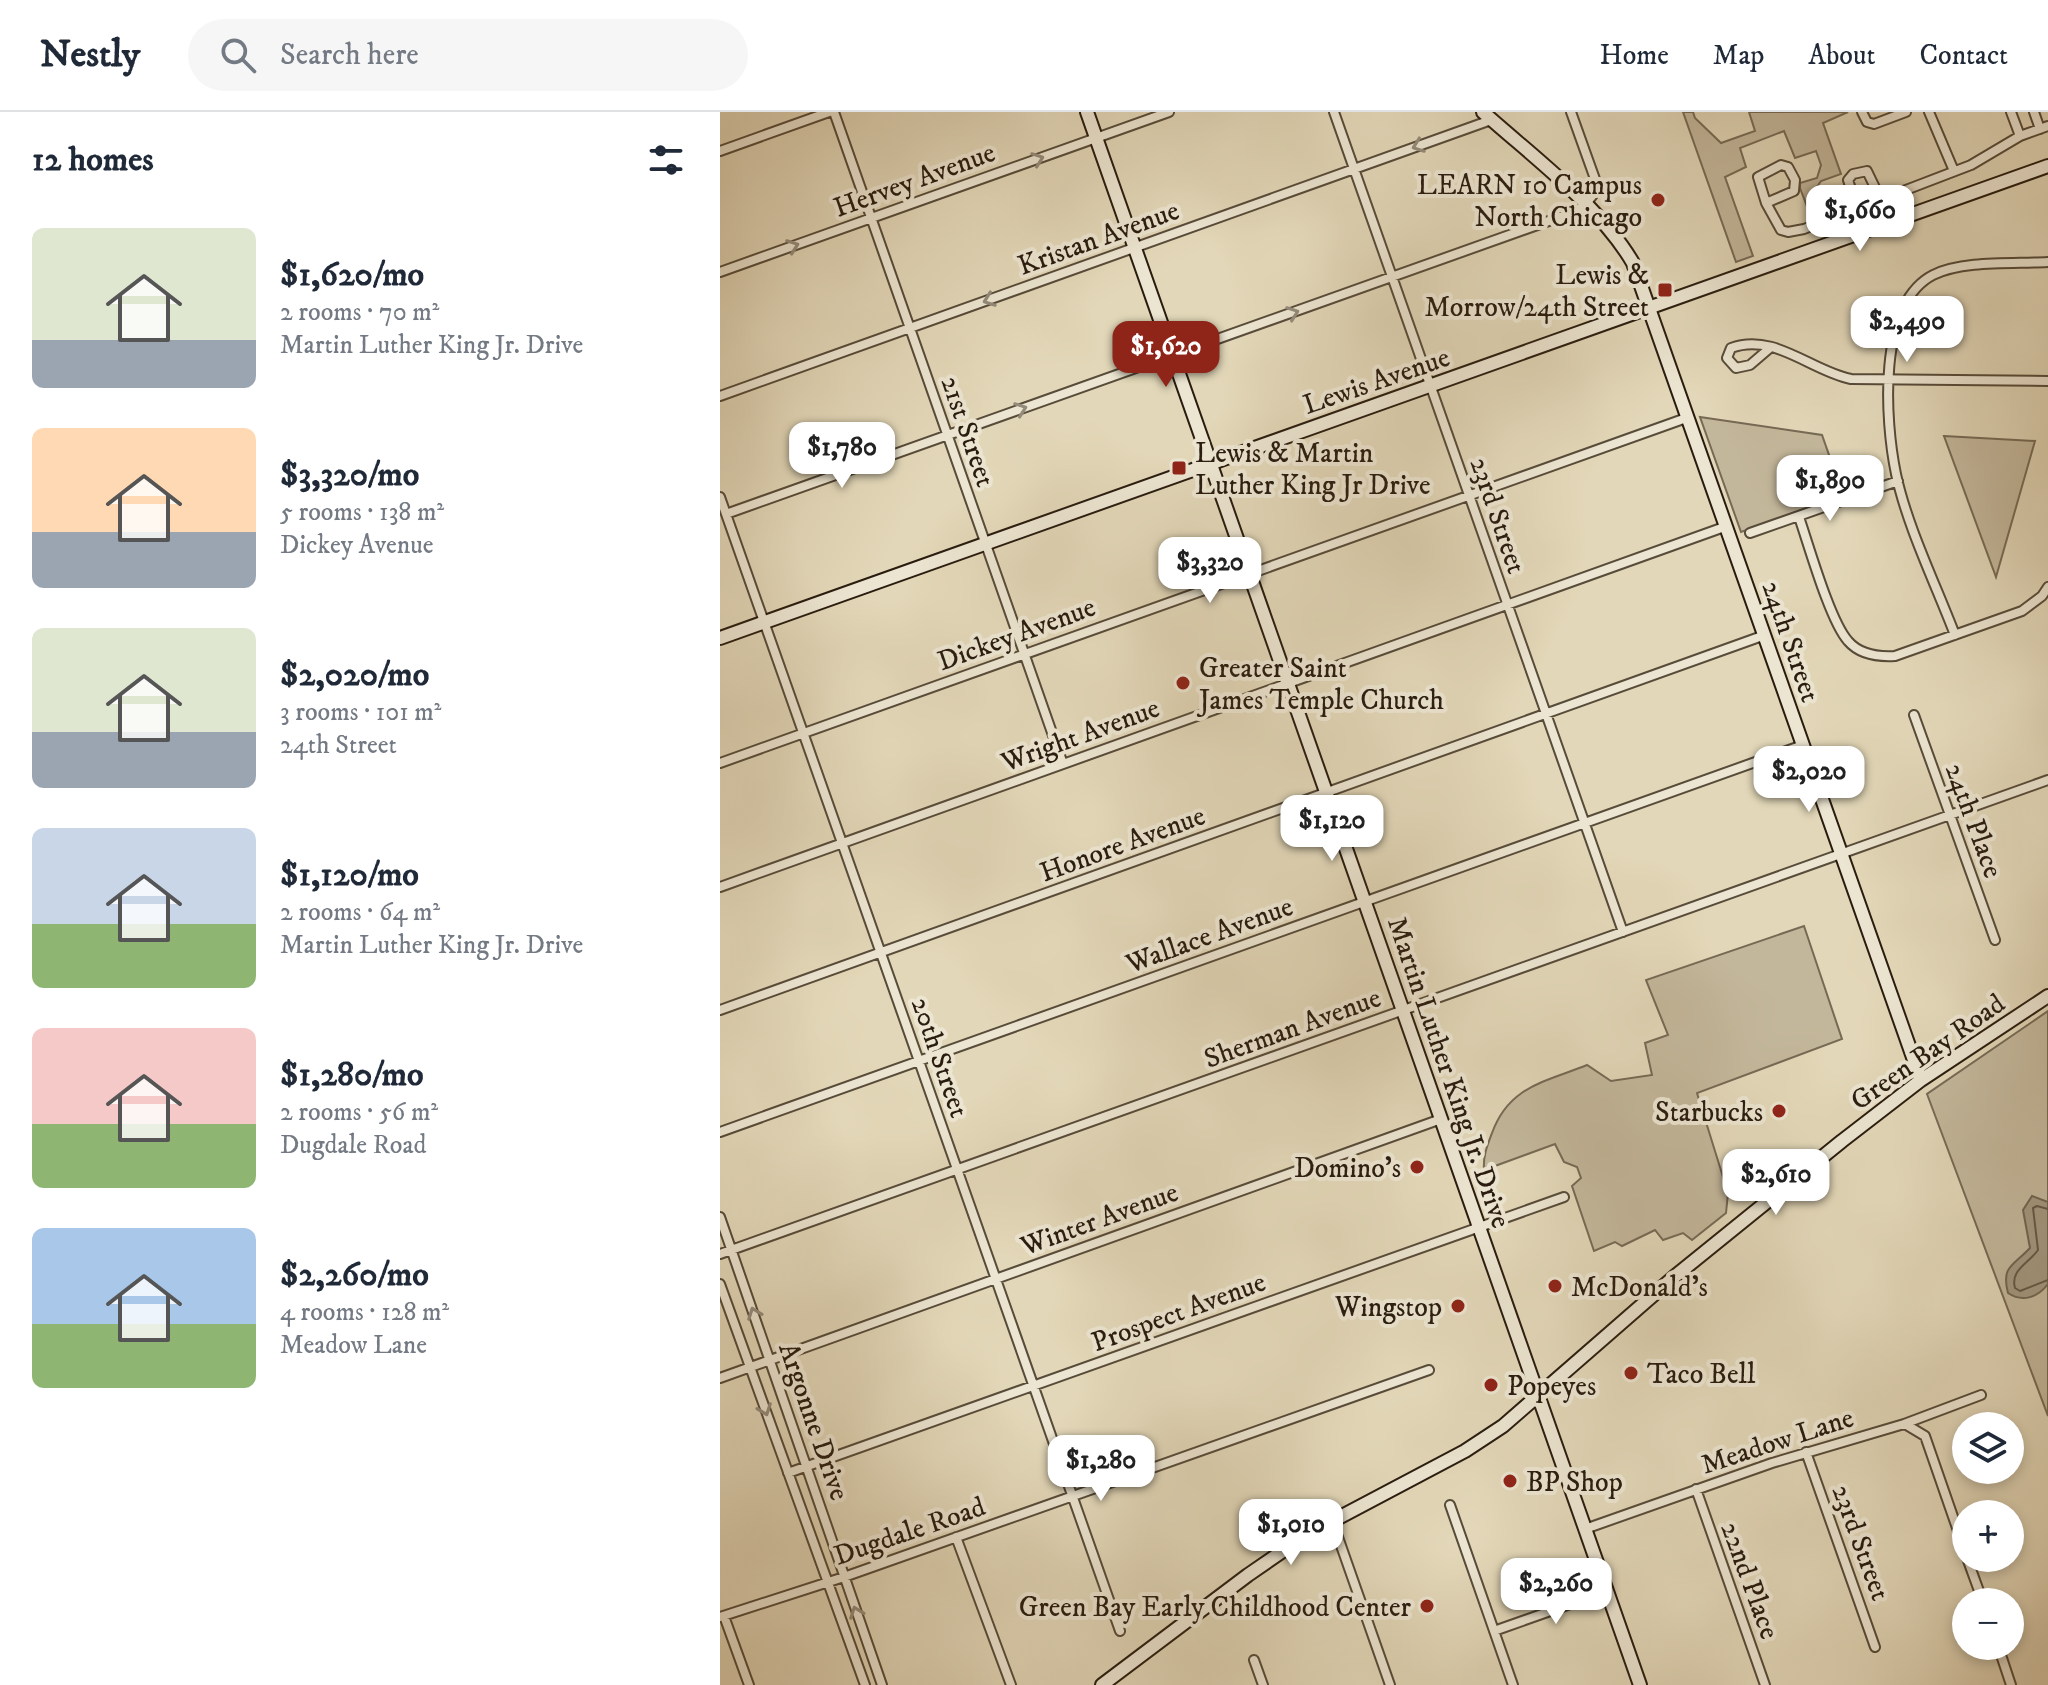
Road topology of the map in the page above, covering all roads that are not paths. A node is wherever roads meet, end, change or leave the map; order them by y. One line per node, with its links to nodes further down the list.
1 (831, 112): 15 (street); 23 (street, 21st Street)
2 (1087, 112): 14 (street, Martin Luther King Jr. Drive)
3 (1169, 112): 14 (street, Hervey Avenue)
4 (1334, 112): 17 (street, 23rd Street)
5 (1571, 112): 21 (street)
6 (1862, 112): 7 (street)
7 (1906, 112)
8 (1929, 112): 18 (street)
9 (2011, 112): 13 (street)
10 (2034, 112): 12 (street)
11 (1487, 116): 17 (street, Kristan Avenue, one-way to 17); 21 (street, 24th Street)
12 (2044, 128): 13 (street)
13 (2020, 136): 18 (street)
14 (1096, 138): 23 (street, Hervey Avenue, one-way to 14); 24 (street, Martin Luther King Jr. Drive)
15 (720, 151)
16 (2048, 166): 28 (street, Lewis Avenue)
17 (1354, 169): 24 (street, Kristan Avenue); 27 (street, 23rd Street)
18 (1954, 171): 19 (street)
19 (1880, 198): 22 (street); 22 (street)
20 (1766, 203): 20 (street); 22 (street)
21 (1585, 205): 27 (street); 28 (street, 24th Street)
22 (1857, 207)
23 (871, 218): 26 (street, Hervey Avenue, one-way to 23); 29 (street, 21st Street)
24 (1135, 247): 29 (street, Kristan Avenue, one-way to 29); 31 (street, Martin Luther King Jr. Drive)
25 (2048, 262): 32 (street)
26 (720, 272)
27 (1393, 278): 31 (street, one-way to 27); 34 (street, 23rd Street)
28 (1650, 308): 34 (street, Lewis Avenue); 36 (street, 24th Street)
29 (910, 328): 35 (street, Kristan Avenue); 37 (street, 21st Street)
30 (1771, 347): 30 (street); 32 (street)
31 (1173, 356): 37 (street, one-way to 31); 38 (street, Martin Luther King Jr. Drive)
32 (1889, 380): 33 (street); 39 (street)
33 (2048, 381)
34 (1430, 387): 38 (street, Lewis Avenue); 40 (street, 23rd Street)
35 (720, 396)
36 (1689, 417): 40 (street, Dickey Avenue); 44 (street, 24th Street)
37 (948, 436): 42 (street); 46 (street, 21st Street)
38 (1211, 463): 46 (street, Lewis Avenue); 47 (street, Martin Luther King Jr. Drive)
39 (1898, 481): 43 (street); 52 (street)
40 (1469, 495): 47 (street, Dickey Avenue); 49 (street, 23rd Street)
41 (720, 497): 42 (street, 20th Street)
42 (726, 514): 50 (street, 20th Street)
43 (1799, 517): 45 (street); 52 (street)
44 (1727, 526): 49 (street, Wright Avenue); 51 (street, 24th Street)
45 (1750, 533)
46 (986, 543): 50 (street, Lewis Avenue); 54 (street, 21st Street)
47 (1250, 573): 54 (street, Dickey Avenue); 55 (street, Martin Luther King Jr. Drive)
48 (2048, 587): 52 (street)
49 (1508, 604): 55 (street, Wright Avenue); 56 (street, 23rd Street)
50 (764, 622): 53 (street, Lewis Avenue); 58 (street, 20th Street)
51 (1765, 635): 56 (street, Honore Avenue); 59 (street, 24th Street)
52 (1955, 635)
53 (720, 638)
54 (1024, 654): 58 (street, Dickey Avenue); 61 (street, 21st Street)
55 (1288, 683): 61 (street, Wright Avenue); 63 (street, Martin Luther King Jr. Drive)
56 (1546, 714): 63 (street, Honore Avenue); 65 (street, 23rd Street)
57 (1914, 715): 64 (street, 24th Place)
58 (803, 733): 60 (street, Dickey Avenue); 66 (street, 20th Street)
59 (1803, 745): 65 (street, Wallace Avenue); 67 (street, 24th Street)
60 (720, 763)
61 (1063, 764): 66 (street, Wright Avenue)
62 (2048, 780): 64 (street, Sherman Avenue)
63 (1327, 792): 69 (street, Martin Luther King Jr. Drive); 72 (street, Honore Avenue)
64 (1950, 816): 67 (street, Sherman Avenue); 71 (street, 24th Place)
65 (1585, 823): 69 (street, Wallace Avenue); 70 (street, 23rd Street)
66 (842, 843): 68 (street, Wright Avenue); 72 (street, 20th Street)
67 (1842, 854): 70 (street, Sherman Avenue); 77 (street, 24th Street)
68 (720, 887)
69 (1365, 901): 75 (street, Martin Luther King Jr. Drive); 76 (street, Wallace Avenue)
70 (1623, 932): 75 (street, Sherman Avenue)
71 (1995, 940)
72 (881, 953): 74 (street, Honore Avenue); 76 (street, 20th Street)
73 (2048, 996): 77 (street, Green Bay Road)
74 (720, 1010)
75 (1403, 1010): 78 (street, Martin Luther King Jr. Drive); 80 (street, Sherman Avenue)
76 (919, 1061): 79 (street, Wallace Avenue); 80 (street, 20th Street)
77 (1921, 1080): 94 (street, Green Bay Road)
78 (1441, 1119): 83 (street, Martin Luther King Jr. Drive); 86 (street, Winter Avenue)
79 (720, 1132)
80 (957, 1169): 84 (street, Sherman Avenue); 86 (street, 20th Street)
81 (1564, 1197): 83 (street, Prospect Avenue)
82 (720, 1217): 84 (street, Argonne Drive)
83 (1479, 1227): 92 (street, Prospect Avenue); 94 (street, Martin Luther King Jr. Drive)
84 (732, 1250): 85 (street, Sherman Avenue); 88 (street, Argonne Drive, one-way to 84)
85 (720, 1254)
86 (996, 1279): 88 (street, Winter Avenue); 92 (street, 20th Street)
87 (720, 1284): 89 (street, Argonne Drive)
88 (771, 1360): 89 (street, Winter Avenue); 97 (street, Argonne Drive)
89 (749, 1367): 91 (street, Winter Avenue); 98 (street, Argonne Drive, one-way to 98)
90 (1429, 1370): 100 (street, Dugdale Road)
91 (720, 1378)
92 (1033, 1386): 97 (street, Prospect Avenue); 100 (street, 20th Street)
93 (1981, 1395): 95 (street, Meadow Lane)
94 (1539, 1397): 103 (street, Green Bay Road); 104 (street, Martin Luther King Jr. Drive)
95 (1904, 1424): 96 (street, Meadow Lane); 102 (street)
96 (1806, 1452): 99 (street, Meadow Lane); 112 (street, 23rd Street)
97 (808, 1466): 98 (street, Prospect Avenue); 106 (street, Argonne Drive)
98 (788, 1473): 107 (street, Argonne Drive)
99 (1696, 1489): 104 (street, Meadow Lane); 124 (street, 22nd Place)
100 (1072, 1496): 105 (street, Dugdale Road); 110 (street, 20th Street)
101 (1450, 1505): 111 (street)
102 (1952, 1513)
103 (1332, 1520): 119 (street, Green Bay Road); 121 (street)
104 (1585, 1529): 108 (street, Martin Luther King Jr. Drive)
105 (956, 1537): 106 (street, Dugdale Road); 118 (street)
106 (844, 1577): 107 (street, Dugdale Road); 117 (street, Argonne Drive, one-way to 106)
107 (826, 1583): 109 (street, Dugdale Road); 116 (street, Argonne Drive)
108 (1607, 1591): 111 (street); 123 (street, Martin Luther King Jr. Drive)
109 (722, 1617): 115 (street)
110 (1120, 1631)
111 (1494, 1631): 122 (street)
112 (1875, 1647)
113 (1254, 1660): 120 (street)
114 (2003, 1660): 125 (street)
115 (749, 1685)
116 (865, 1685)
117 (882, 1685)
118 (1011, 1685)
119 (1102, 1685)
120 (1263, 1685)
121 (1390, 1685)
122 (1513, 1685)
123 (1640, 1685)
124 (1765, 1685)
125 (2011, 1685)

